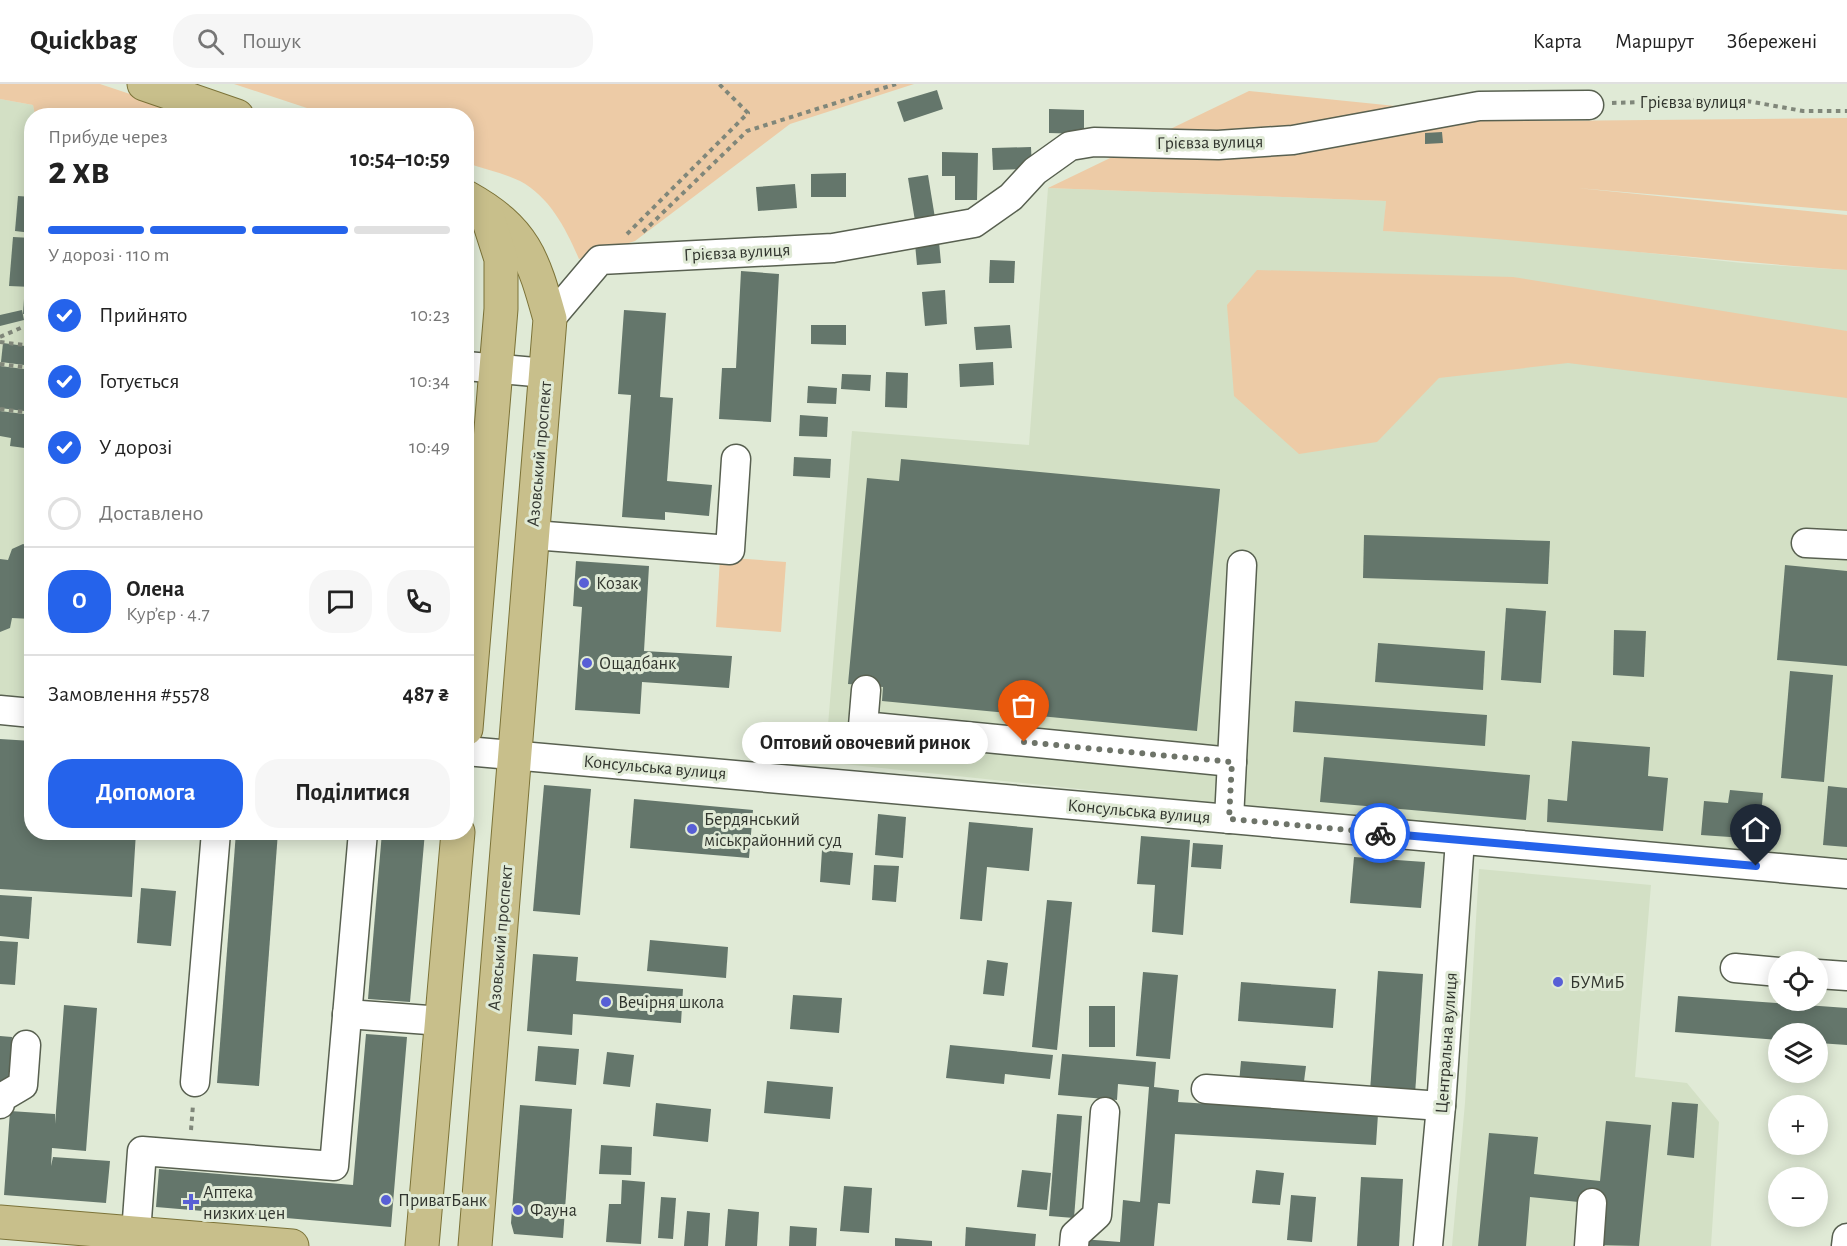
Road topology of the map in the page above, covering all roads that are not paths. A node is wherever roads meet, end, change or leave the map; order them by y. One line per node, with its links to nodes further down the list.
1 (144, 84): 3 (main road)
2 (1588, 105): 5 (street, Грієвза вулиця)
3 (214, 108)
4 (476, 202): 5 (main road, Азовський проспект); 6 (main road, Азовський проспект)
5 (550, 319): 7 (main road, Азовський проспект)
6 (481, 367): 7 (street); 10 (main road, Азовський проспект)
7 (546, 373): 9 (main road, Азовський проспект)
8 (736, 459): 9 (street)
9 (533, 535): 18 (main road, Азовський проспект)
10 (474, 538)
11 (1806, 543): 12 (street)
12 (1847, 545)
13 (1242, 565): 19 (street)
14 (866, 690): 19 (street)
15 (0, 710): 16 (street)
16 (24, 712)
17 (474, 752): 18 (street, Консульська вулиця)
18 (515, 755): 20 (street, Консульська вулиця); 44 (main road, Азовський проспект)
19 (1232, 762): 20 (street)
20 (1229, 819): 24 (street, Консульська вулиця)
21 (215, 840): 33 (street)
22 (362, 840): 30 (street)
23 (457, 840): 31 (main road)
24 (1460, 840): 25 (street, Консульська вулиця); 36 (street, Центральна вулиця)
25 (1847, 874)
26 (1735, 968): 27 (street)
27 (1768, 971)
28 (1828, 975): 29 (street)
29 (1847, 976)
30 (347, 1014): 31 (street); 40 (street)
31 (442, 1022): 43 (main road)
32 (26, 1045): 35 (street)
33 (195, 1082)
34 (1206, 1089): 36 (street)
35 (0, 1104)
36 (1442, 1106): 46 (street, Центральна вулиця)
37 (1106, 1112): 45 (street)
38 (1592, 1203): 47 (street)
39 (0, 1222): 40 (main road)
40 (136, 1233): 42 (main road)
41 (1847, 1238): 48 (street)
42 (292, 1246)
43 (422, 1246)
44 (475, 1246)
45 (1074, 1246)
46 (1428, 1246)
47 (1589, 1246)
48 (1846, 1246)

